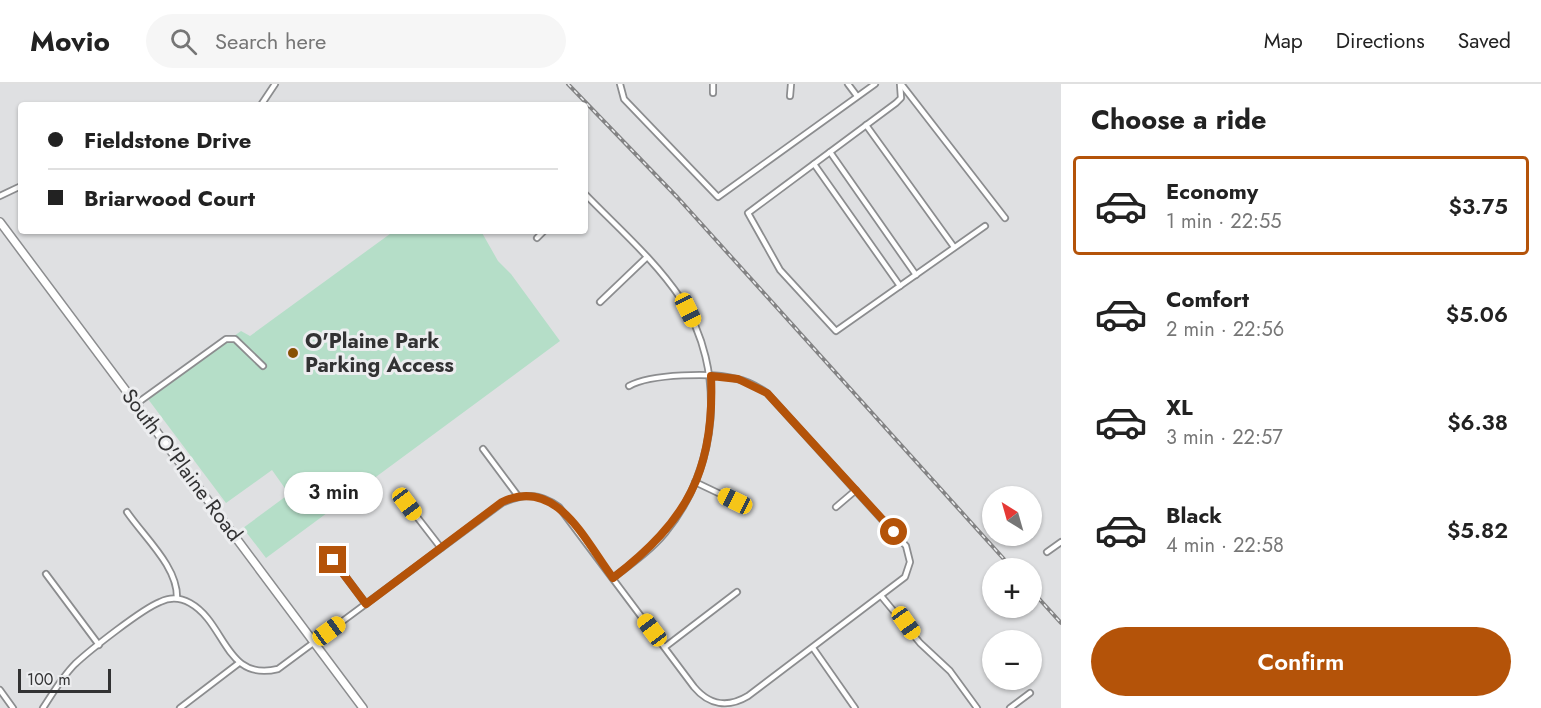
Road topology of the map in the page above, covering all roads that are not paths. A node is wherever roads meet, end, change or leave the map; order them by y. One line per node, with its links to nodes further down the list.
1 (275, 84): 11 (street)
2 (620, 84): 10 (street)
3 (713, 84): 8 (street)
4 (791, 84): 9 (street)
5 (848, 84): 10 (street)
6 (875, 84): 10 (street)
7 (901, 84): 12 (street); 18 (street)
8 (713, 93)
9 (790, 96)
10 (857, 96)
11 (263, 102)
12 (866, 125): 13 (street); 23 (street)
13 (830, 152): 14 (street); 25 (street)
14 (814, 164): 26 (street); 26 (street)
15 (18, 187): 16 (street)
16 (0, 196)
17 (588, 197): 24 (street)
18 (1005, 218)
19 (0, 222): 31 (main road, South O'Plaine Road)
20 (985, 226): 23 (street)
21 (541, 234): 22 (street)
22 (537, 238)
23 (954, 248): 25 (street)
24 (646, 258): 27 (street); 29 (street)
25 (916, 275): 26 (street)
26 (900, 286)
27 (600, 303)
28 (263, 366): 31 (street)
29 (711, 376): 30 (street); 33 (street); 34 (street)
30 (629, 386)
31 (136, 404): 50 (main road, South O'Plaine Road)
32 (483, 449): 35 (street)
33 (695, 482): 36 (street); 45 (street)
34 (856, 490): 38 (street); 47 (street)
35 (518, 496): 41 (street); 45 (street)
36 (735, 501)
37 (407, 504): 41 (street)
38 (836, 507)
39 (127, 512): 48 (street)
40 (1061, 542): 42 (street)
41 (441, 548): 49 (street)
42 (1047, 552)
43 (333, 560): 49 (street)
44 (46, 574): 51 (street)
45 (613, 578): 52 (street)
46 (737, 592): 52 (street)
47 (882, 597): 53 (street); 62 (street)
48 (177, 598): 51 (street); 54 (street)
49 (366, 604): 50 (street)
50 (314, 642): 54 (street); 60 (main road, South O'Plaine Road)
51 (99, 645): 58 (street)
52 (665, 647): 53 (street)
53 (813, 648): 61 (street)
54 (239, 663): 59 (street)
55 (0, 690): 57 (street)
56 (1030, 693): 63 (street)
57 (13, 708)
58 (42, 708)
59 (180, 708)
60 (363, 708)
61 (855, 708)
62 (977, 708)
63 (1010, 708)

